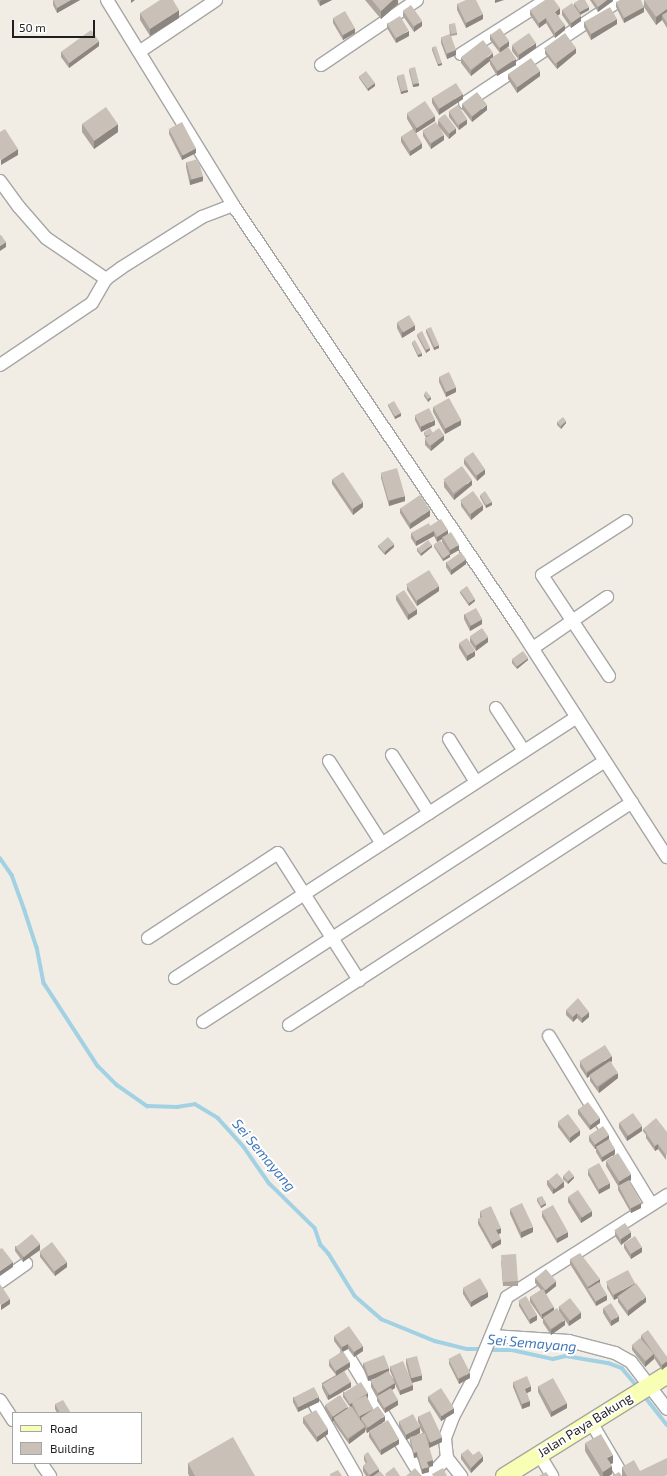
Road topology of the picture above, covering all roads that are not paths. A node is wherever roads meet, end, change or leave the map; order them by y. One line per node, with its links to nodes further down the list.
1 (107, 0): 6 (street)
2 (216, 0): 6 (street)
3 (417, 0): 8 (street)
4 (546, 0): 7 (street)
5 (620, 0): 9 (street)
6 (139, 52): 11 (street)
7 (461, 54)
8 (321, 65)
9 (462, 105)
10 (0, 181): 12 (street)
11 (231, 201): 12 (street); 17 (street)
12 (106, 278): 13 (street)
13 (0, 365)
14 (626, 521): 16 (street)
15 (607, 597): 16 (street)
16 (572, 621): 17 (street); 18 (street)
17 (532, 648): 20 (street)
18 (609, 676)
19 (496, 708): 22 (street)
20 (577, 717): 22 (street); 25 (street)
21 (449, 739): 26 (street)
22 (524, 751): 26 (street)
23 (392, 755): 28 (street)
24 (329, 761): 29 (street)
25 (605, 761): 27 (street); 33 (street)
26 (476, 782): 28 (street)
27 (632, 802): 30 (street); 35 (street)
28 (430, 813): 29 (street)
29 (382, 844): 31 (street)
30 (667, 857)
31 (304, 894): 32 (street); 33 (street); 34 (street)
32 (148, 938)
33 (332, 938): 35 (street); 36 (street)
34 (175, 978)
35 (359, 980): 37 (street)
36 (203, 1022)
37 (289, 1025)
38 (549, 1036): 40 (street)
39 (667, 1195): 40 (street)
40 (651, 1204): 43 (street)
41 (26, 1264): 42 (street)
42 (0, 1282)
43 (488, 1344): 46 (street); 53 (street)
44 (347, 1354): 59 (street)
45 (667, 1374): 46 (main road, Jalan Paya Bakung)
46 (647, 1387): 49 (street); 51 (main road, Jalan Paya Bakung)
47 (0, 1400): 50 (street)
48 (315, 1405): 58 (street)
49 (667, 1409)
50 (12, 1418)
51 (591, 1422): 52 (main road, Jalan Paya Bakung); 55 (street)
52 (539, 1454): 56 (main road, Jalan Paya Bakung); 62 (street)
53 (447, 1458): 60 (street); 61 (street)
54 (42, 1464): 57 (street)
55 (621, 1473)
56 (506, 1475)
57 (50, 1476)
58 (356, 1476)
59 (421, 1476)
60 (430, 1476)
61 (461, 1476)
62 (552, 1476)

